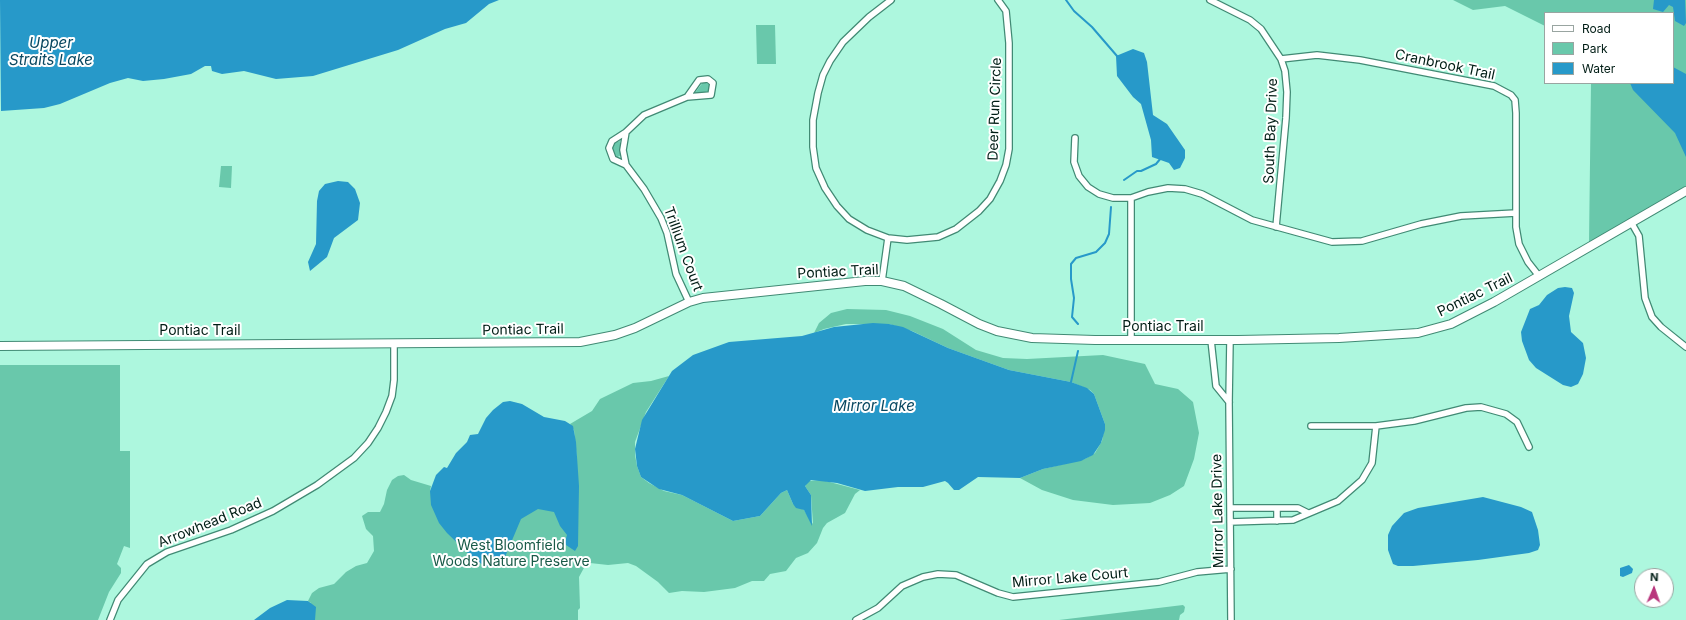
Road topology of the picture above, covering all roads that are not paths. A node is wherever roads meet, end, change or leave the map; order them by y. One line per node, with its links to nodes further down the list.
1 (891, 0): 14 (street, Deer Run Circle)
2 (998, 0): 14 (street, Deer Run Circle)
3 (1210, 0): 4 (street, South Bay Drive)
4 (1281, 59): 11 (street, Cranbrook Trail); 13 (street, South Bay Drive)
5 (687, 97): 5 (street, Trillium Court); 6 (street, Trillium Court)
6 (626, 132): 8 (street); 8 (street, Trillium Court)
7 (1075, 138): 10 (street)
8 (626, 165): 17 (street, Trillium Court)
9 (1686, 191): 12 (main road, Pontiac Trail)
10 (1131, 198): 13 (street); 18 (street)
11 (1516, 213): 13 (street); 15 (street, Cranbrook Trail)
12 (1632, 222): 15 (main road, Pontiac Trail); 23 (street)
13 (1276, 228)
14 (888, 238): 16 (street)
15 (1539, 276): 20 (main road, Pontiac Trail)
16 (882, 281): 17 (main road, Pontiac Trail); 18 (main road, Pontiac Trail)
17 (689, 302): 21 (main road, Pontiac Trail)
18 (1131, 339): 19 (main road, Pontiac Trail)
19 (1211, 340): 20 (main road, Pontiac Trail); 24 (street)
20 (1230, 340): 24 (street, Mirror Lake Drive)
21 (394, 343): 22 (main road, Pontiac Trail); 34 (street, Arrowhead Road)
22 (0, 346)
23 (1686, 347)
24 (1229, 402): 28 (street, Mirror Lake Drive)
25 (1311, 426): 26 (street)
26 (1376, 426): 27 (street); 30 (street)
27 (1530, 447)
28 (1230, 508): 29 (street); 32 (street, Mirror Lake Drive)
29 (1277, 508): 30 (street); 31 (street)
30 (1308, 513): 31 (street)
31 (1277, 521): 32 (street)
32 (1230, 522): 33 (street, Mirror Lake Drive)
33 (1231, 569): 35 (street, Mirror Lake Court); 36 (street, Mirror Lake Drive)
34 (110, 620)
35 (856, 620)
36 (1231, 620)

